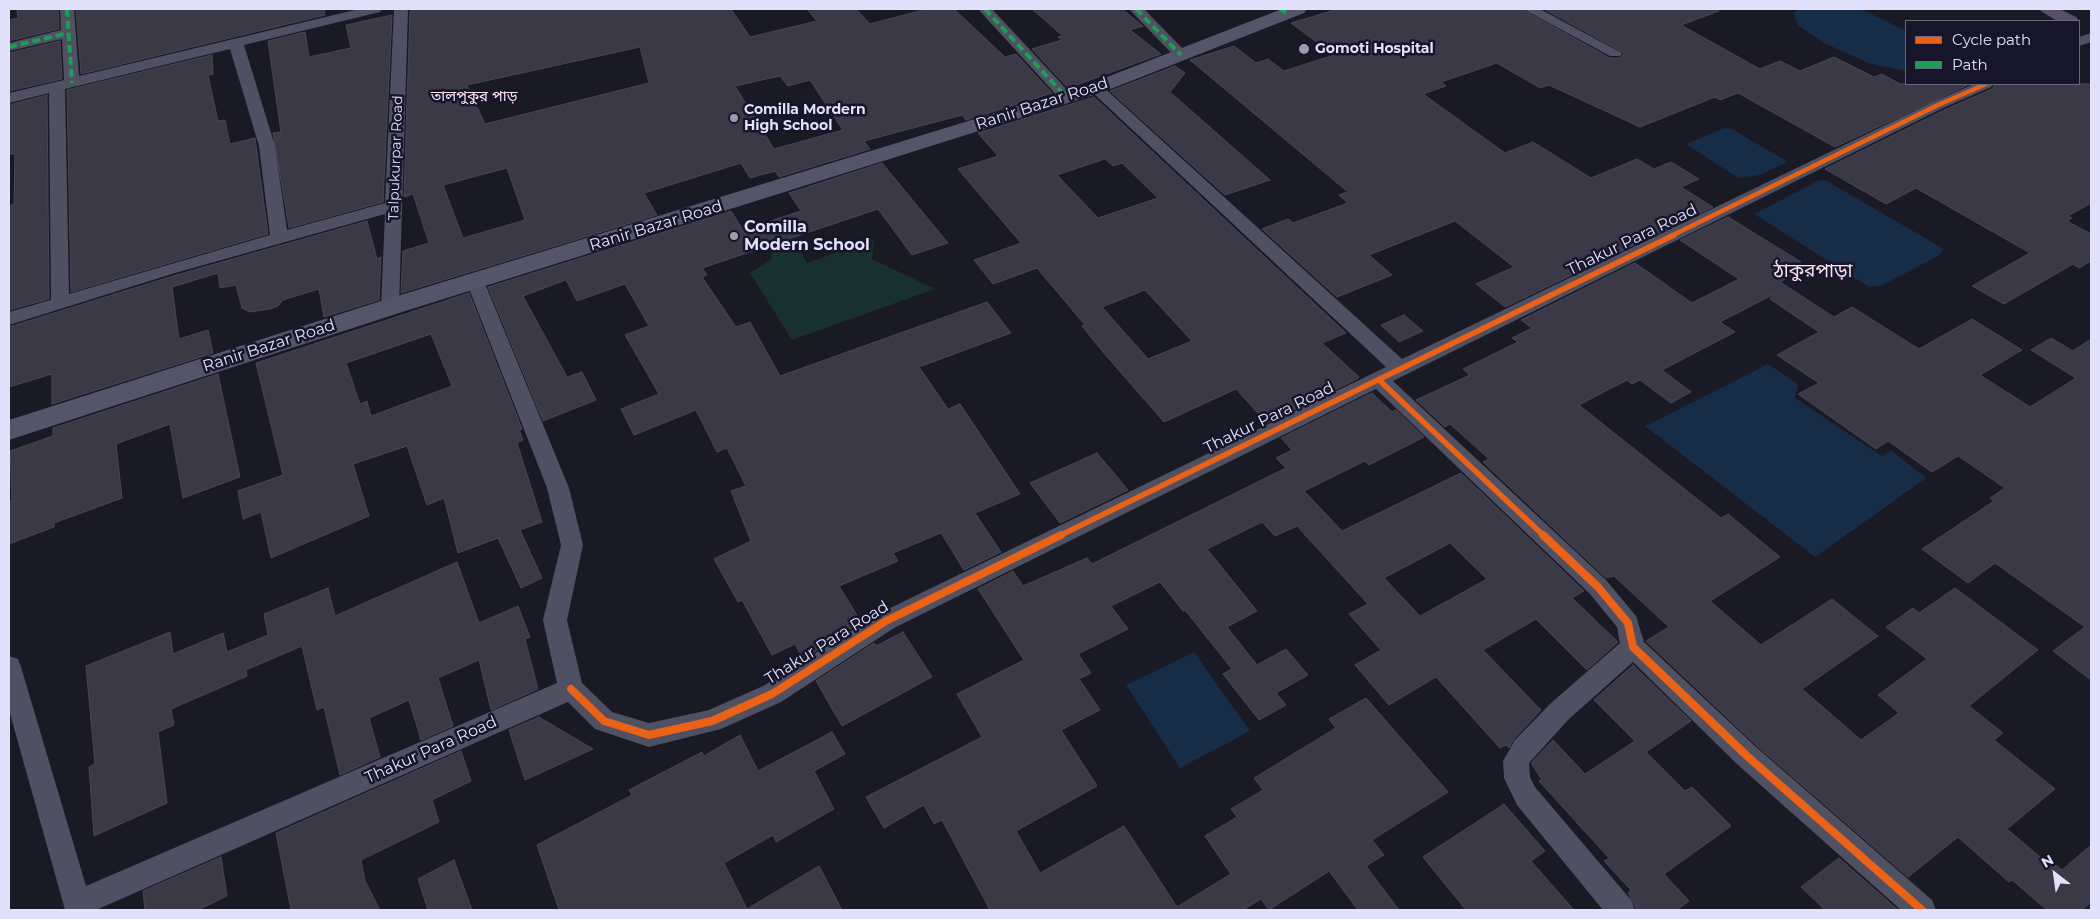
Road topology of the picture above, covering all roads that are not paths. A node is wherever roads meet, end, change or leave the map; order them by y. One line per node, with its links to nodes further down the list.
1 (67, 9): 12 (street)
2 (375, 9): 9 (street)
3 (401, 9): 23 (street, Talpukurpar Road)
4 (985, 9): 21 (street)
5 (1136, 9): 17 (street)
6 (1530, 9): 16 (street)
7 (2047, 9): 10 (main road)
8 (1288, 10): 17 (main road, Ranir Bazar Road)
9 (329, 14): 14 (street)
10 (2068, 20)
11 (2080, 27): 13 (main road)
12 (68, 32): 15 (street); 18 (street)
13 (2091, 33)
14 (236, 43): 18 (street); 24 (street)
15 (9, 47)
16 (1615, 53)
17 (1181, 54): 20 (main road, Ranir Bazar Road)
18 (64, 85): 22 (street); 26 (street)
19 (1984, 85): 29 (street, Thakur Para Road)
20 (1096, 88): 21 (main road, Ranir Bazar Road); 29 (street)
21 (1066, 97): 25 (main road, Ranir Bazar Road)
22 (9, 98)
23 (394, 206): 24 (street); 27 (street, Talpukurpar Road)
24 (280, 237): 26 (street)
25 (475, 282): 27 (main road, Ranir Bazar Road); 34 (street)
26 (60, 303): 28 (street)
27 (390, 307): 31 (main road, Ranir Bazar Road)
28 (9, 319)
29 (1400, 369): 30 (street, Thakur Para Road)
30 (1379, 380): 32 (street); 34 (street, Thakur Para Road)
31 (9, 430)
32 (1633, 647): 36 (street); 37 (street)
33 (9, 667): 35 (street, Thakur Para Road)
34 (571, 689): 35 (street, Thakur Para Road)
35 (78, 907)
36 (1621, 910)
37 (1922, 910)

